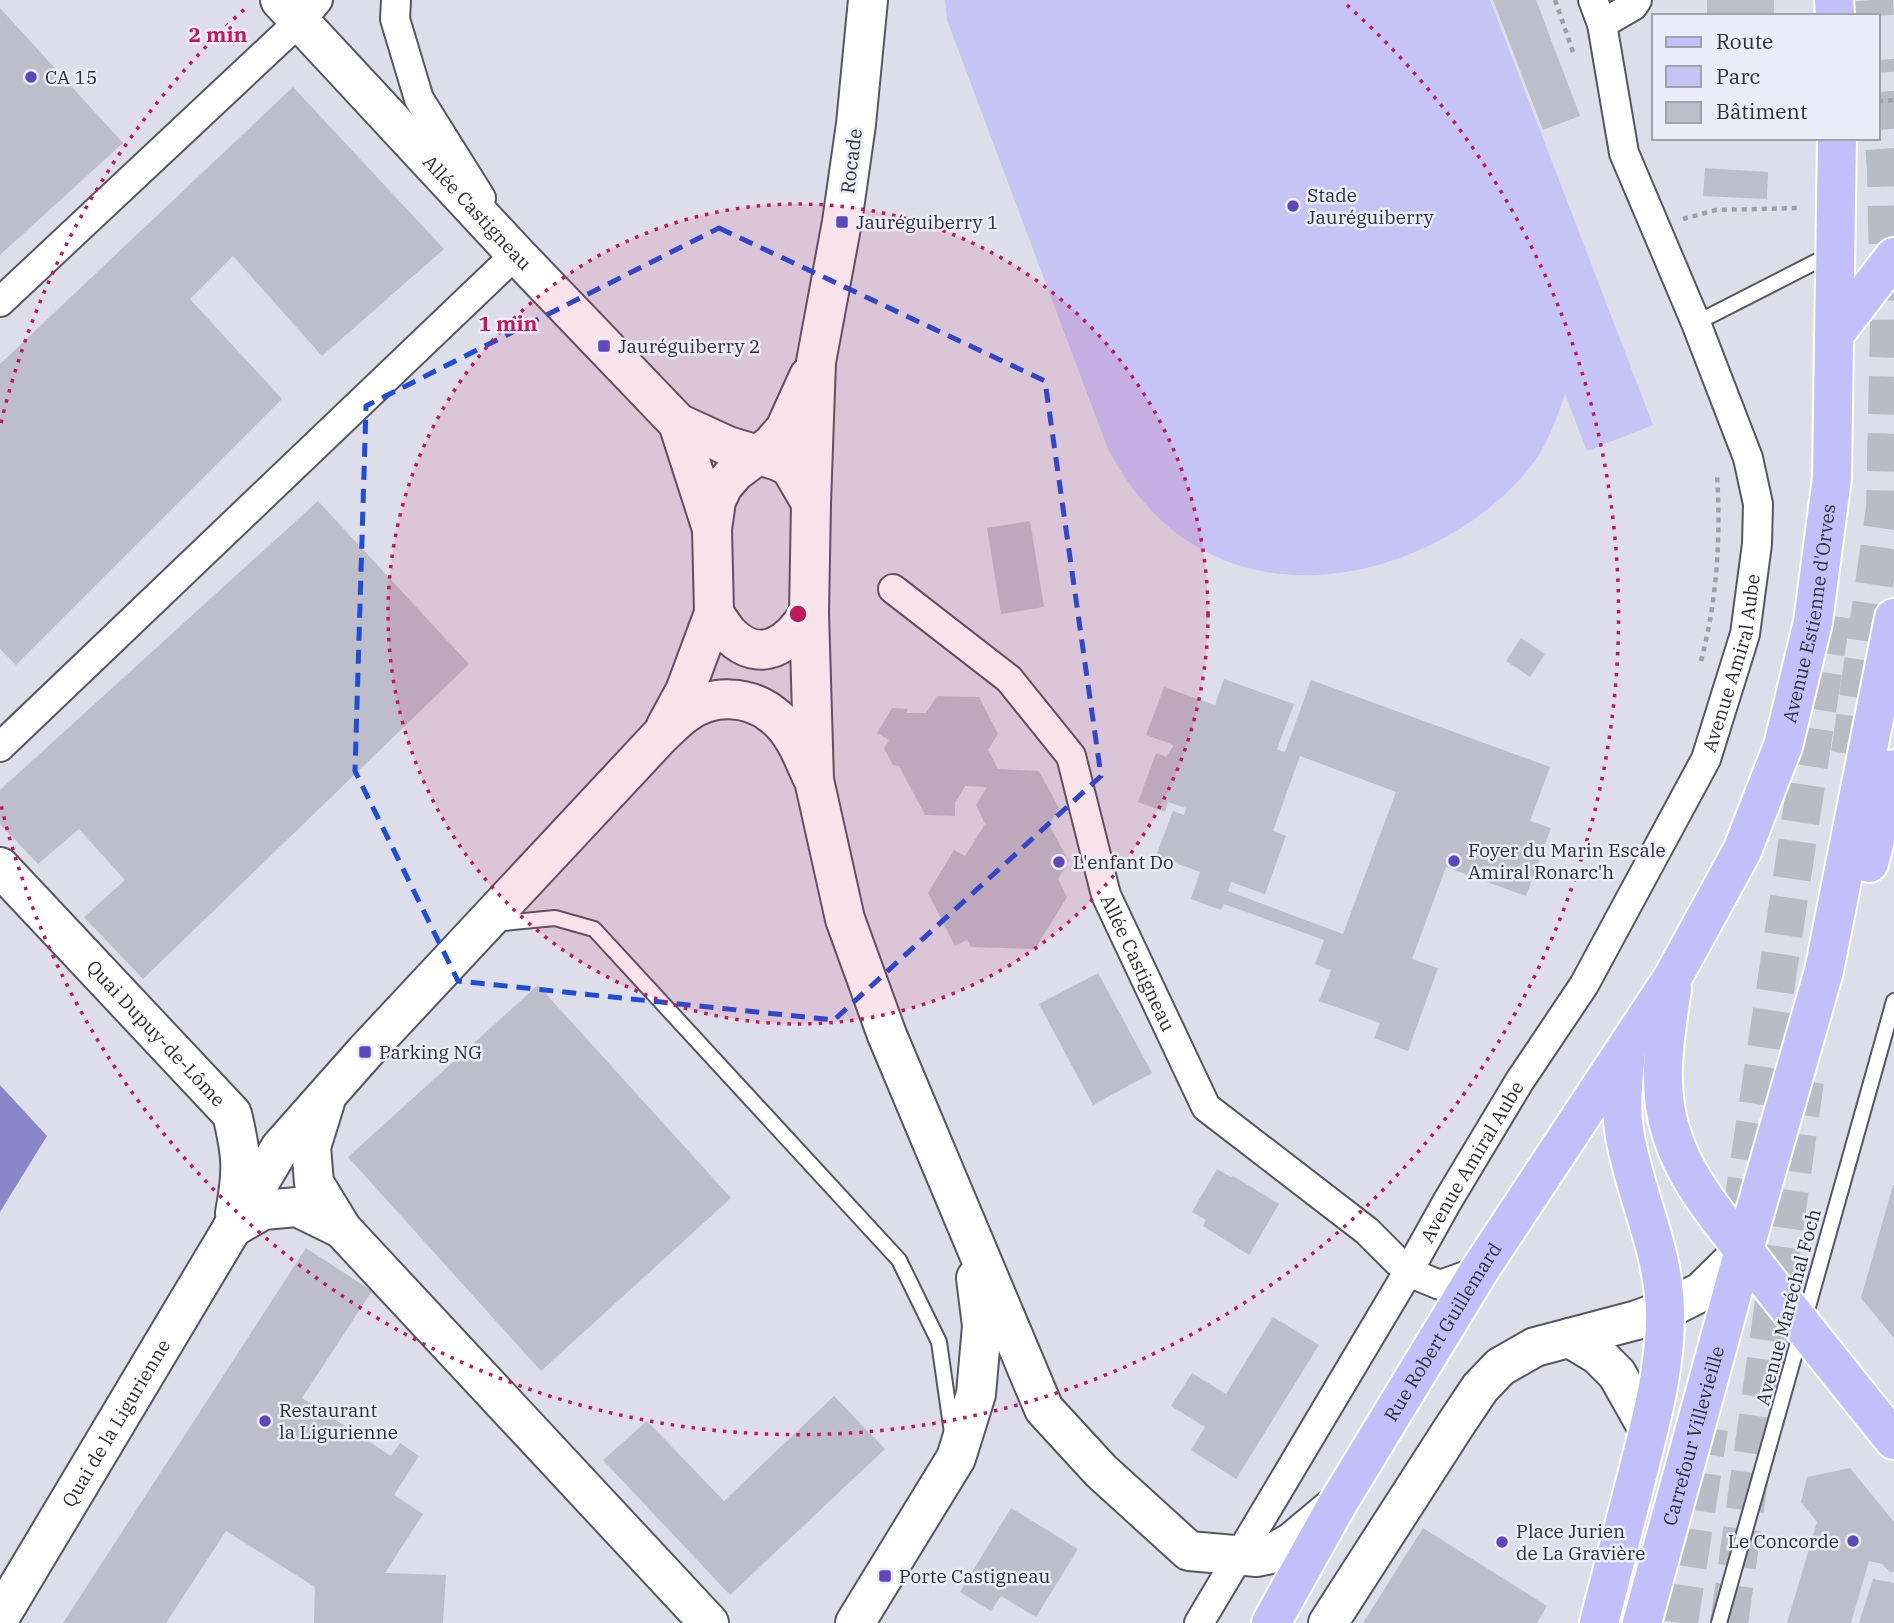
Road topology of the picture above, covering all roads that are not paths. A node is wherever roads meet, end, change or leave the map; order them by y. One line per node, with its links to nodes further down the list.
1 (396, 0): 8 (street)
2 (868, 0): 13 (street, Rocade)
3 (1637, 0): 5 (street)
4 (299, 7): 8 (street, Allée Castigneau); 10 (street)
5 (1598, 12): 11 (street, Avenue Amiral Aube)
6 (1837, 140): 7 (main road, Avenue Estienne d'Orves)
7 (1836, 252): 11 (lane); 12 (main road, Avenue Estienne d'Orves)
8 (516, 254): 14 (street, Allée Castigneau); 23 (street)
9 (1894, 257): 12 (main road)
10 (0, 302)
11 (1696, 323): 41 (street, Avenue Amiral Aube)
12 (1834, 335): 30 (main road, Avenue Estienne d'Orves)
13 (816, 362): 15 (street); 16 (street)
14 (678, 423): 15 (street); 17 (street)
15 (759, 455): 16 (street); 17 (street)
16 (811, 503): 20 (street)
17 (712, 529): 19 (street)
18 (893, 589): 41 (street, Allée Castigneau)
19 (714, 613): 20 (street); 22 (street)
20 (809, 613): 25 (street)
21 (1894, 618): 29 (main road)
22 (661, 735): 25 (street); 28 (street, Quai de la Ligurienne)
23 (0, 747)
24 (1894, 769): 26 (main road)
25 (814, 780): 38 (street)
26 (1889, 811): 29 (main road)
27 (0, 867): 34 (street, Quai Dupuy-de-Lôme)
28 (484, 925): 33 (street, Quai de la Ligurienne); 47 (lane)
29 (1824, 971): 39 (main road)
30 (1673, 977): 32 (main road, Avenue Estienne d'Orves); 39 (main road)
31 (1894, 1001): 43 (lane, Avenue Maréchal Foch)
32 (1626, 1048): 40 (main road, Rue Robert Guillemard); 42 (main road)
33 (327, 1096): 35 (street, Quai de la Ligurienne); 37 (street)
34 (232, 1114): 35 (street); 36 (street, Quai Dupuy-de-Lôme)
35 (274, 1158): 36 (street, Quai de la Ligurienne); 37 (street)
36 (232, 1228): 37 (street); 50 (street, Quai de la Ligurienne)
37 (342, 1228): 51 (street)
38 (970, 1231): 47 (street); 49 (street)
39 (1744, 1250): 42 (street); 43 (main road); 57 (main road, Carrefour Villevieille)
40 (1479, 1271): 41 (street, Allée Castigneau); 48 (main road, Rue Robert Guillemard)
41 (1408, 1272): 49 (street)
42 (1665, 1310): 44 (street); 45 (main road)
43 (1803, 1327): 46 (main road); 58 (lane, Avenue Maréchal Foch)
44 (1570, 1338): 45 (street); 55 (street)
45 (1648, 1429): 56 (main road)
46 (1894, 1440)
47 (956, 1458): 52 (street)
48 (1338, 1503): 49 (street); 54 (main road, Rue Robert Guillemard)
49 (1239, 1555): 53 (street)
50 (0, 1616)
51 (709, 1623)
52 (855, 1623)
53 (1199, 1623)
54 (1271, 1623)
55 (1328, 1623)
56 (1599, 1623)
57 (1643, 1623)
58 (1719, 1623)

